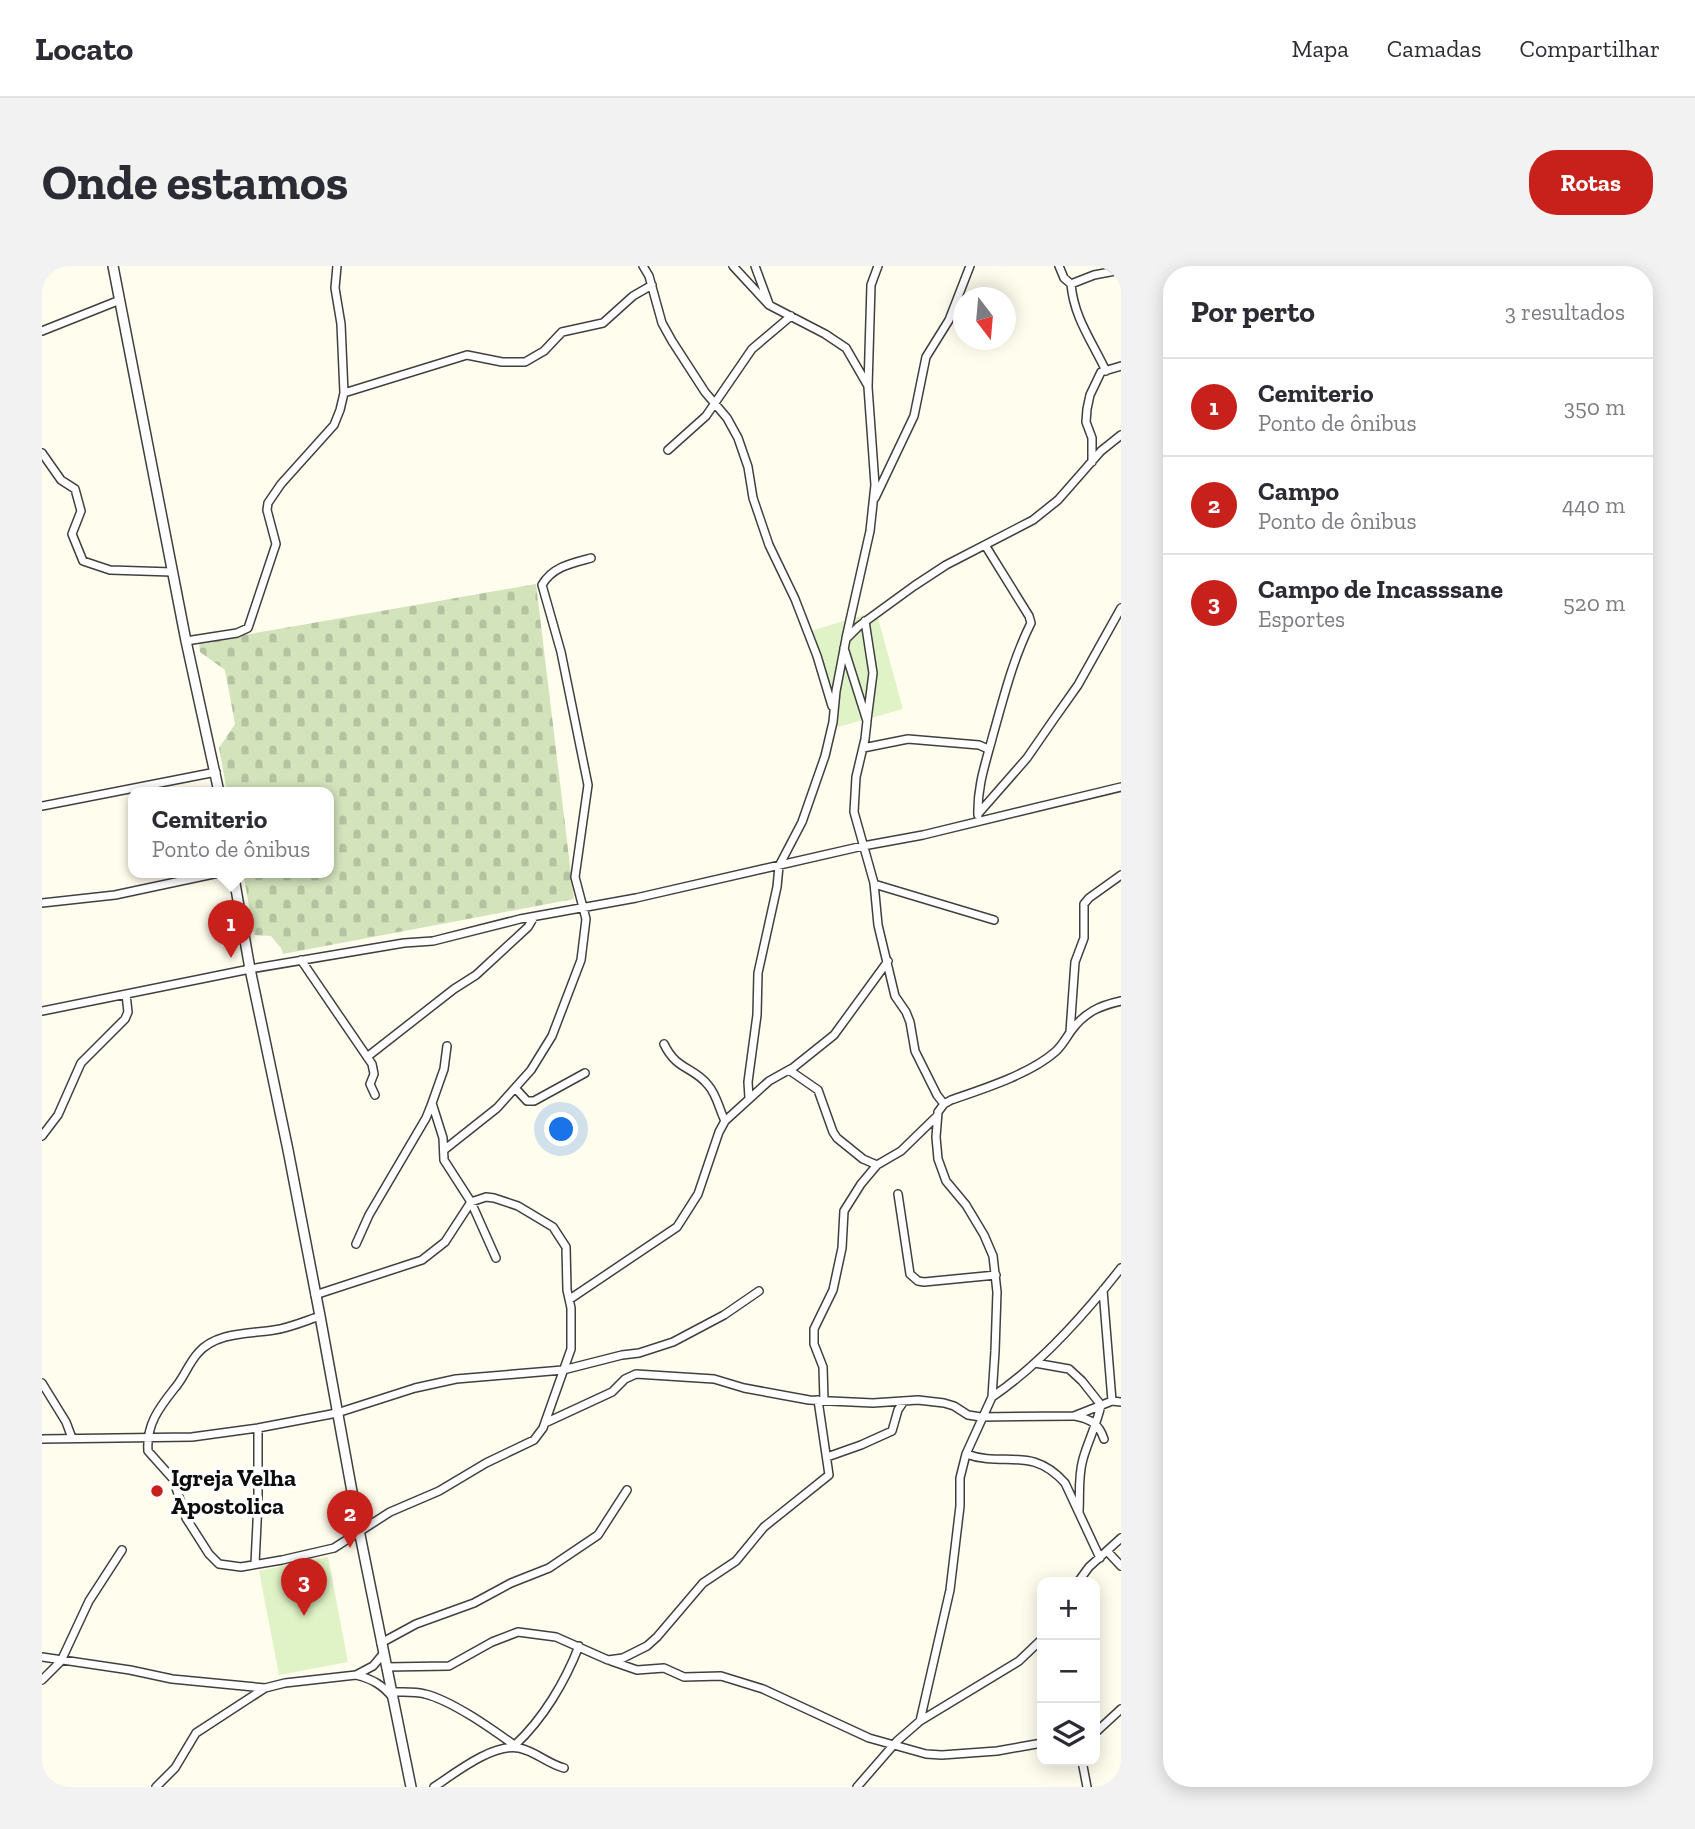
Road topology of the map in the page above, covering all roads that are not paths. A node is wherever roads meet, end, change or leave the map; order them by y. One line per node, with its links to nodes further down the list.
1 (113, 266): 12 (street)
2 (337, 266): 19 (street)
3 (643, 266): 11 (street)
4 (733, 266): 13 (street)
5 (755, 266): 13 (street)
6 (878, 266): 18 (street)
7 (970, 266): 25 (street)
8 (1059, 266): 10 (street)
9 (1121, 270): 10 (street)
10 (1071, 284): 17 (street)
11 (652, 285): 19 (street); 20 (street)
12 (120, 300): 15 (street); 28 (street)
13 (769, 305): 14 (street)
14 (791, 316): 18 (street); 20 (street)
15 (42, 331)
16 (1121, 366): 17 (street)
17 (1106, 370): 24 (street)
18 (868, 387): 25 (street)
19 (344, 394): 32 (street)
20 (714, 402): 22 (street); 34 (street)
21 (1121, 435): 24 (street)
22 (668, 450)
23 (42, 453): 28 (street)
24 (1092, 463): 26 (street)
25 (872, 505): 31 (street)
26 (985, 545): 30 (street); 37 (street)
27 (591, 558): 53 (street)
28 (172, 572): 32 (street)
29 (1121, 608): 44 (street)
30 (865, 621): 31 (street); 35 (street)
31 (846, 639): 33 (street)
32 (186, 641): 38 (street)
33 (844, 648): 34 (street); 35 (street)
34 (833, 710): 47 (street)
35 (867, 721): 36 (street)
36 (863, 748): 37 (street); 46 (street)
37 (988, 749): 44 (street)
38 (216, 772): 39 (street); 40 (street)
39 (139, 787)
40 (218, 787)
41 (1120, 788): 45 (street)
42 (128, 789): 43 (street)
43 (42, 806)
44 (978, 815): 45 (street)
45 (972, 823): 46 (street)
46 (863, 846): 47 (street); 51 (street)
47 (779, 866): 53 (street); 70 (street)
48 (1121, 875): 62 (street)
49 (195, 878): 52 (street)
50 (234, 878): 58 (street)
51 (874, 884): 55 (street); 57 (street)
52 (42, 902)
53 (584, 908): 54 (street); 68 (street)
54 (534, 917): 56 (street); 65 (street)
55 (994, 920)
56 (301, 960): 58 (street); 65 (street)
57 (888, 961): 66 (street); 72 (street)
58 (250, 969): 59 (street); 86 (street)
59 (126, 994): 61 (street); 75 (street)
60 (1121, 1001): 62 (street)
61 (42, 1011)
62 (1070, 1033): 72 (street)
63 (664, 1044): 74 (street)
64 (447, 1046): 71 (street)
65 (367, 1057): 69 (street)
66 (789, 1070): 70 (street); 77 (street)
67 (585, 1073): 68 (street)
68 (516, 1089): 76 (street)
69 (375, 1095)
70 (749, 1098): 74 (street)
71 (432, 1103): 76 (street); 80 (street)
72 (944, 1104): 73 (street)
73 (938, 1115): 77 (street); 83 (street)
74 (725, 1121): 87 (street)
75 (42, 1136)
76 (444, 1150): 79 (street)
77 (877, 1165): 93 (street)
78 (898, 1194): 83 (street)
79 (471, 1202): 81 (street); 86 (street); 87 (street)
80 (356, 1244)
81 (496, 1258)
82 (1121, 1268): 84 (street)
83 (996, 1275): 92 (street)
84 (1103, 1290): 89 (street); 95 (street)
85 (759, 1291): 90 (street)
86 (315, 1295): 88 (street)
87 (570, 1299): 90 (street)
88 (320, 1317): 98 (street); 104 (street)
89 (1035, 1363): 92 (street); 97 (street)
90 (563, 1370): 98 (street); 101 (street)
91 (42, 1383): 105 (street)
92 (992, 1397): 99 (street)
93 (821, 1400): 94 (street); 101 (street); 109 (street)
94 (904, 1401): 99 (street); 109 (street)
95 (1112, 1401): 96 (street); 97 (street)
96 (1121, 1402)
97 (1101, 1405): 100 (street); 102 (street)
98 (337, 1413): 103 (street); 112 (street)
99 (985, 1416): 100 (street); 108 (street)
100 (1073, 1416): 102 (street)
101 (545, 1423): 112 (street)
102 (1097, 1424): 107 (street); 111 (street)
103 (258, 1428): 104 (street); 117 (street)
104 (149, 1437): 105 (street); 117 (street)
105 (72, 1438): 106 (street)
106 (42, 1439)
107 (1104, 1440)
108 (966, 1454): 111 (street); 133 (street)
109 (827, 1457): 125 (street)
110 (627, 1490): 121 (street)
111 (1079, 1511): 116 (street)
112 (359, 1530): 117 (street); 121 (street)
113 (1121, 1538): 115 (street)
114 (122, 1550): 126 (street)
115 (1107, 1551): 116 (street); 118 (street)
116 (1100, 1558): 119 (street)
117 (255, 1564)
118 (1121, 1566)
119 (1083, 1577)
120 (1041, 1640): 133 (street)
121 (382, 1643): 123 (street)
122 (579, 1646): 125 (street); 127 (street); 137 (street)
123 (384, 1653): 127 (street); 128 (street)
124 (42, 1657): 126 (street)
125 (608, 1660): 136 (street)
126 (61, 1661): 129 (street); 130 (street)
127 (386, 1667): 131 (street)
128 (356, 1675): 130 (street); 131 (street)
129 (42, 1680)
130 (265, 1688): 140 (street)
131 (393, 1695): 137 (street); 141 (street)
132 (1121, 1709): 134 (street)
133 (919, 1721): 136 (street)
134 (1100, 1730)
135 (1037, 1744): 136 (street)
136 (893, 1745): 143 (street)
137 (517, 1746): 139 (street); 142 (street)
138 (1083, 1766): 144 (street)
139 (564, 1768)
140 (156, 1787)
141 (411, 1787)
142 (434, 1787)
143 (856, 1787)
144 (1087, 1787)

